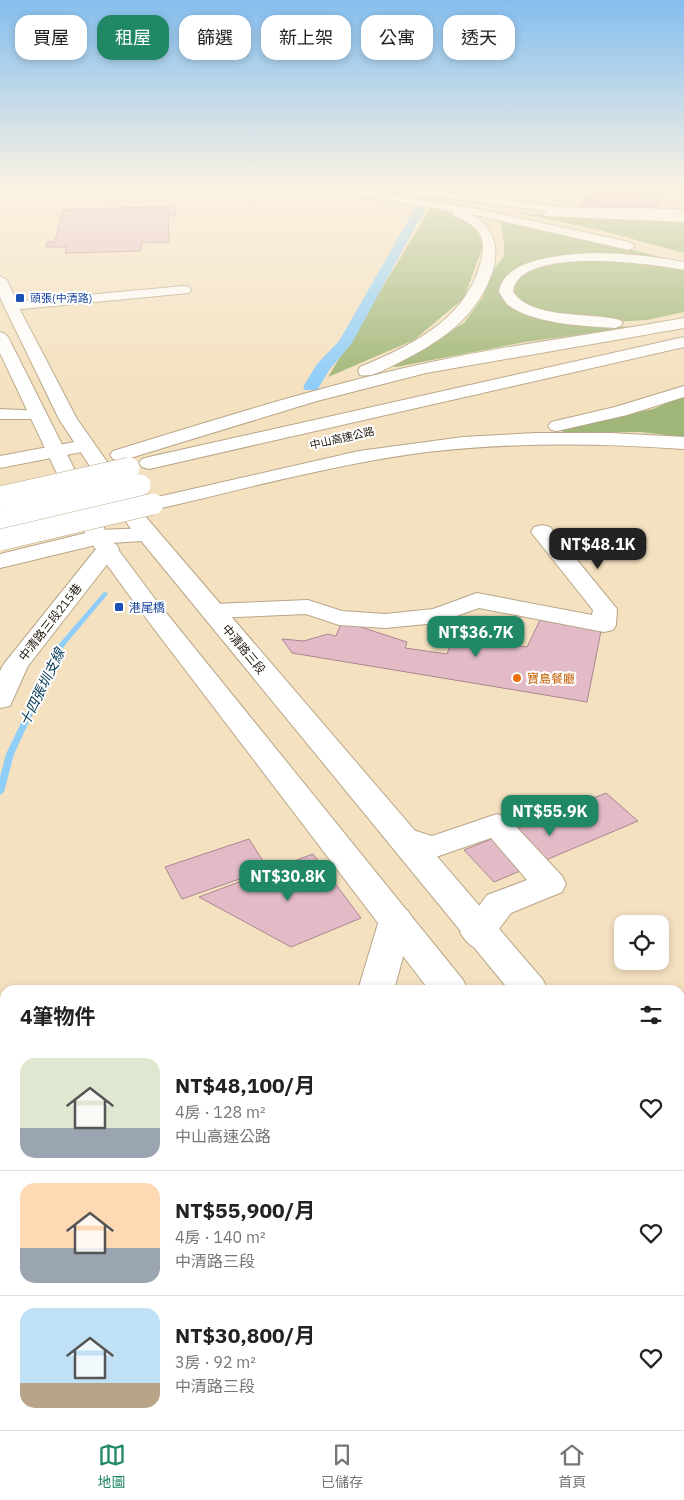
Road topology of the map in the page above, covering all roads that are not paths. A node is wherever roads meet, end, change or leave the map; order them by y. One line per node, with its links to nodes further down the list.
1 (490, 253): 6 (main road)
2 (497, 253): 6 (main road)
3 (652, 253): 4 (main road)
4 (684, 261)
5 (684, 266): 10 (main road)
6 (486, 270): 17 (main road)
7 (0, 280): 9 (main road, 中清路三段)
8 (184, 290): 9 (main road)
9 (11, 306): 22 (main road, 中清路三段)
10 (684, 319)
11 (684, 323): 17 (main road)
12 (684, 342): 25 (main road, 中山高速公路)
13 (1, 343): 19 (main road)
14 (684, 359): 16 (main road)
15 (684, 392): 21 (main road)
16 (523, 396)
17 (294, 401): 25 (main road)
18 (0, 414): 19 (main road)
19 (38, 415): 23 (main road)
20 (684, 443): 21 (main road)
21 (446, 444): 31 (main road, bridge)
22 (86, 446): 23 (main road); 30 (main road, 中清路三段)
23 (55, 451): 24 (main road); 32 (main road)
24 (0, 462)
25 (137, 472): 26 (main road); 27 (main road, 中山高速公路, bridge); 28 (main road, 中山高速公路, bridge)
26 (0, 486)
27 (0, 497)
28 (0, 518)
29 (542, 532): 34 (main road)
30 (149, 535): 32 (main road); 34 (main road, 中清路三段)
31 (0, 540)
32 (103, 543): 33 (main road); 35 (main road, 中清路三段215巷); 38 (main road)
33 (0, 561)
34 (213, 611): 37 (main road, 中清路三段)
35 (6, 674): 36 (main road, 中清路三段215巷)
36 (0, 700)
37 (403, 838): 39 (main road, 中清路三段); 39 (main road)
38 (396, 920): 40 (main road); 41 (main road)
39 (484, 934): 42 (main road, 中清路三段)
40 (377, 985)
41 (446, 985)
42 (526, 985)

